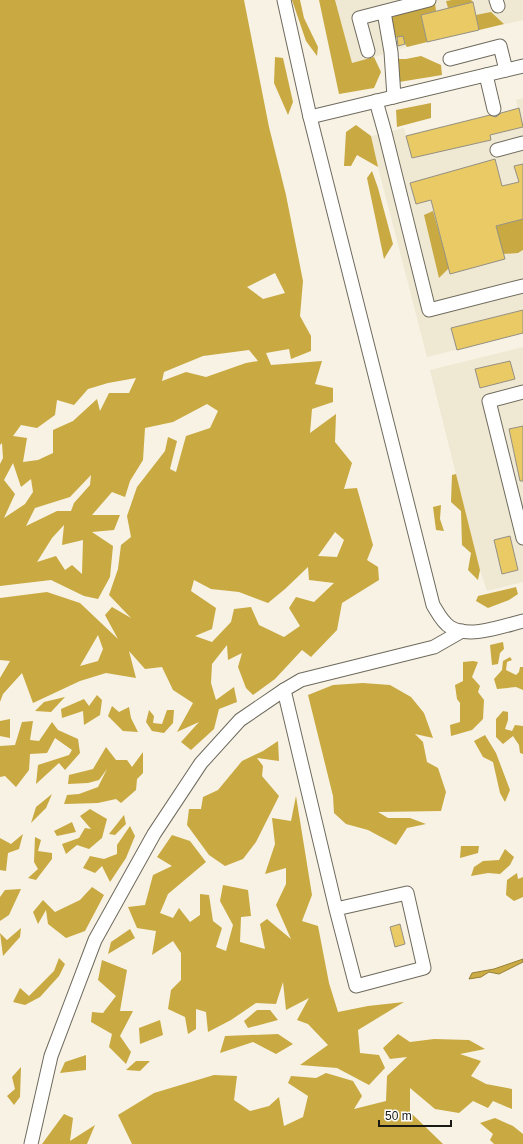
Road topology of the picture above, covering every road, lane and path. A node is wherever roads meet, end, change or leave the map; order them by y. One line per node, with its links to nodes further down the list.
1 (284, 0): 13 (street)
2 (429, 0): 3 (street)
3 (397, 4): 4 (street)
4 (384, 12): 5 (street); 10 (street)
5 (368, 51)
6 (450, 60): 8 (street)
7 (523, 66): 8 (street)
8 (506, 70): 9 (street)
9 (486, 75): 10 (street); 12 (street)
10 (394, 97): 11 (street)
11 (376, 101): 13 (street); 16 (street)
12 (494, 109)
13 (310, 117): 20 (street)
14 (523, 143): 15 (street)
15 (498, 150)
16 (523, 286)
17 (523, 392): 18 (street)
18 (523, 538)
19 (523, 621): 20 (street)
20 (462, 631): 21 (street)
21 (284, 690): 22 (street); 23 (street)
22 (336, 910): 22 (street)
23 (31, 1144)

